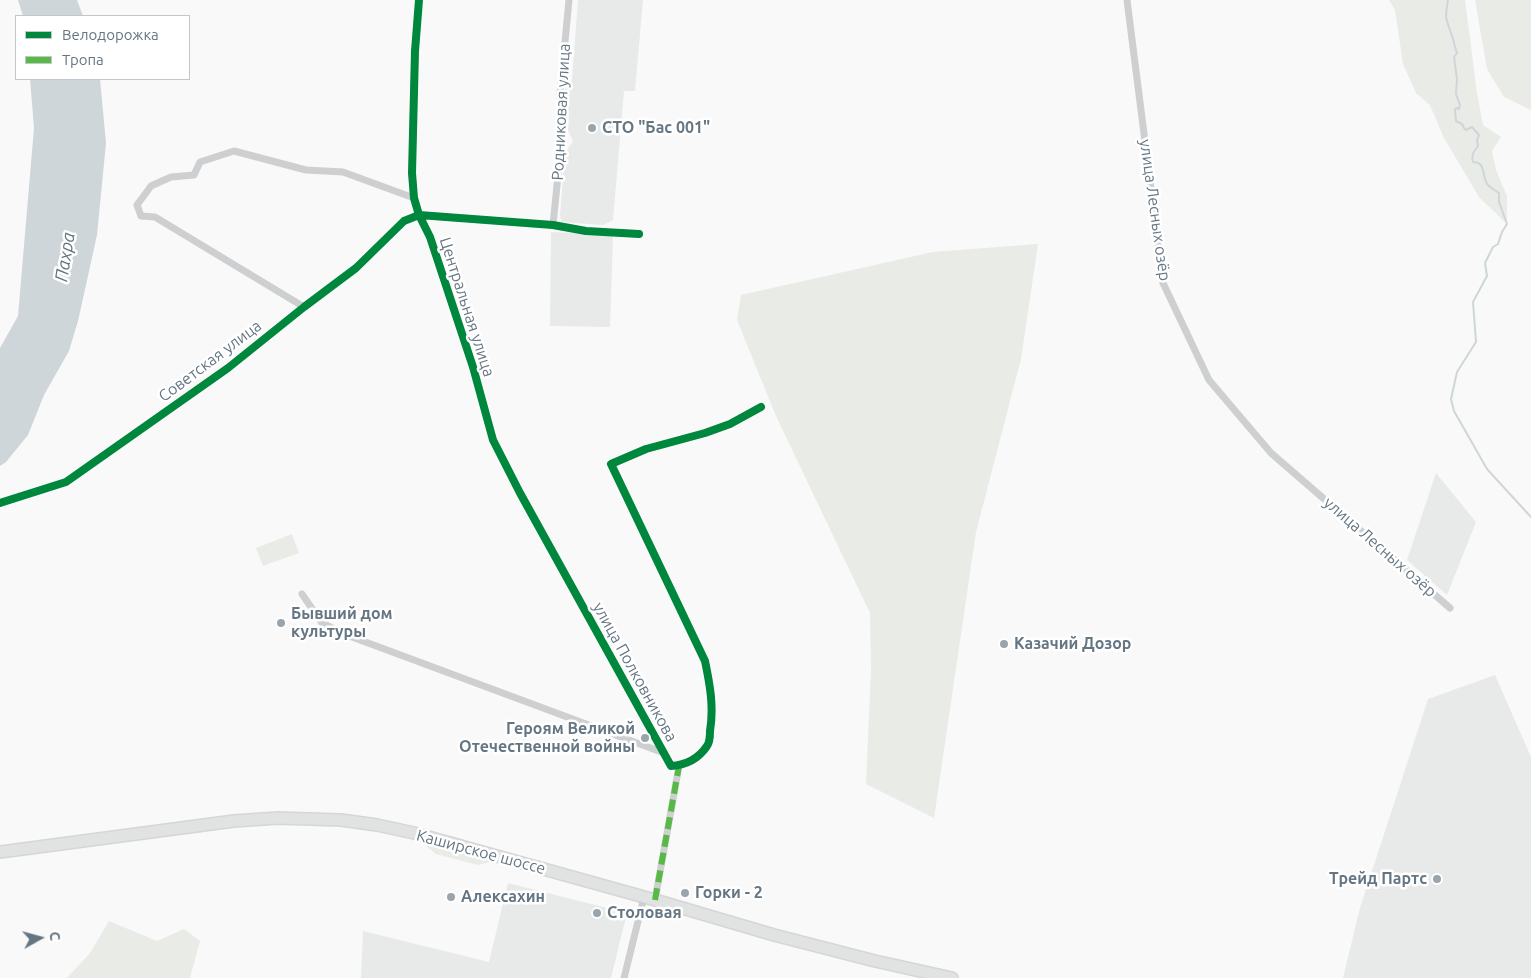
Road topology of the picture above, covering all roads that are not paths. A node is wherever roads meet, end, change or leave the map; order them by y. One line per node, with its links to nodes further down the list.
1 (419, 0): 4 (street, Центральная улица)
2 (569, 0): 6 (street, Родниковая улица)
3 (1127, 0): 13 (street, улица Лесных озёр)
4 (414, 198): 5 (street, Центральная улица); 8 (street)
5 (419, 215): 6 (street); 8 (street, Советская улица); 10 (street, Центральная улица)
6 (553, 225): 7 (street)
7 (639, 234)
8 (304, 307): 11 (street, Советская улица)
9 (761, 408): 15 (street)
10 (508, 470): 14 (street, улица Полковникова)
11 (1, 503)
12 (302, 594): 14 (street)
13 (1450, 608)
14 (664, 753): 15 (street, улица Полковникова)
15 (679, 766): 17 (street)
16 (0, 852): 17 (main road, Каширское шоссе)
17 (650, 898): 18 (street); 19 (main road, Каширское шоссе)
18 (624, 978)
19 (952, 978)

